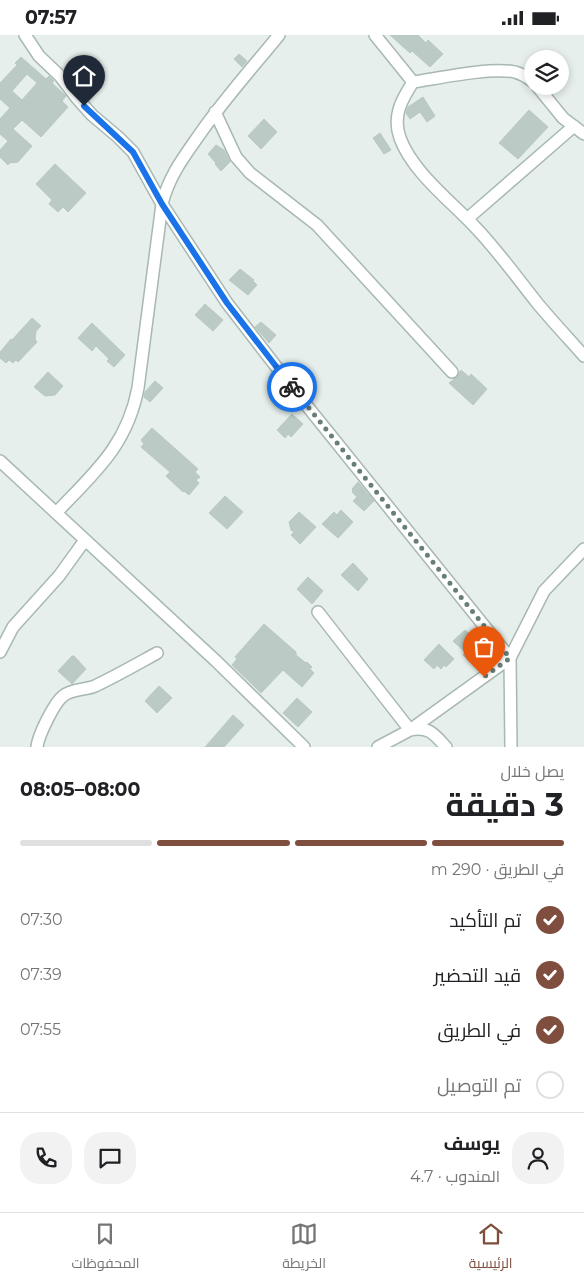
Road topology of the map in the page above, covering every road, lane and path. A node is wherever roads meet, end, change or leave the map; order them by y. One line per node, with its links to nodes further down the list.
1 (25, 35): 10 (street)
2 (279, 35): 7 (street)
3 (375, 35): 5 (street)
4 (524, 75): 5 (street)
5 (413, 81): 11 (street)
6 (544, 95): 8 (street)
7 (215, 112): 10 (street); 13 (street)
8 (574, 126): 9 (street); 11 (street)
9 (584, 134)
10 (162, 204): 15 (street); 21 (street)
11 (467, 219): 12 (street)
12 (584, 356)
13 (452, 372)
14 (0, 461): 15 (street)
15 (56, 513): 16 (street)
16 (85, 540): 19 (street); 24 (street)
17 (584, 549): 21 (street)
18 (318, 612): 22 (street)
19 (0, 652)
20 (157, 653): 23 (street)
21 (510, 658): 22 (street); 27 (street)
22 (410, 730): 25 (street); 26 (street)
23 (37, 747)
24 (304, 747)
25 (378, 747)
26 (446, 747)
27 (511, 747)

